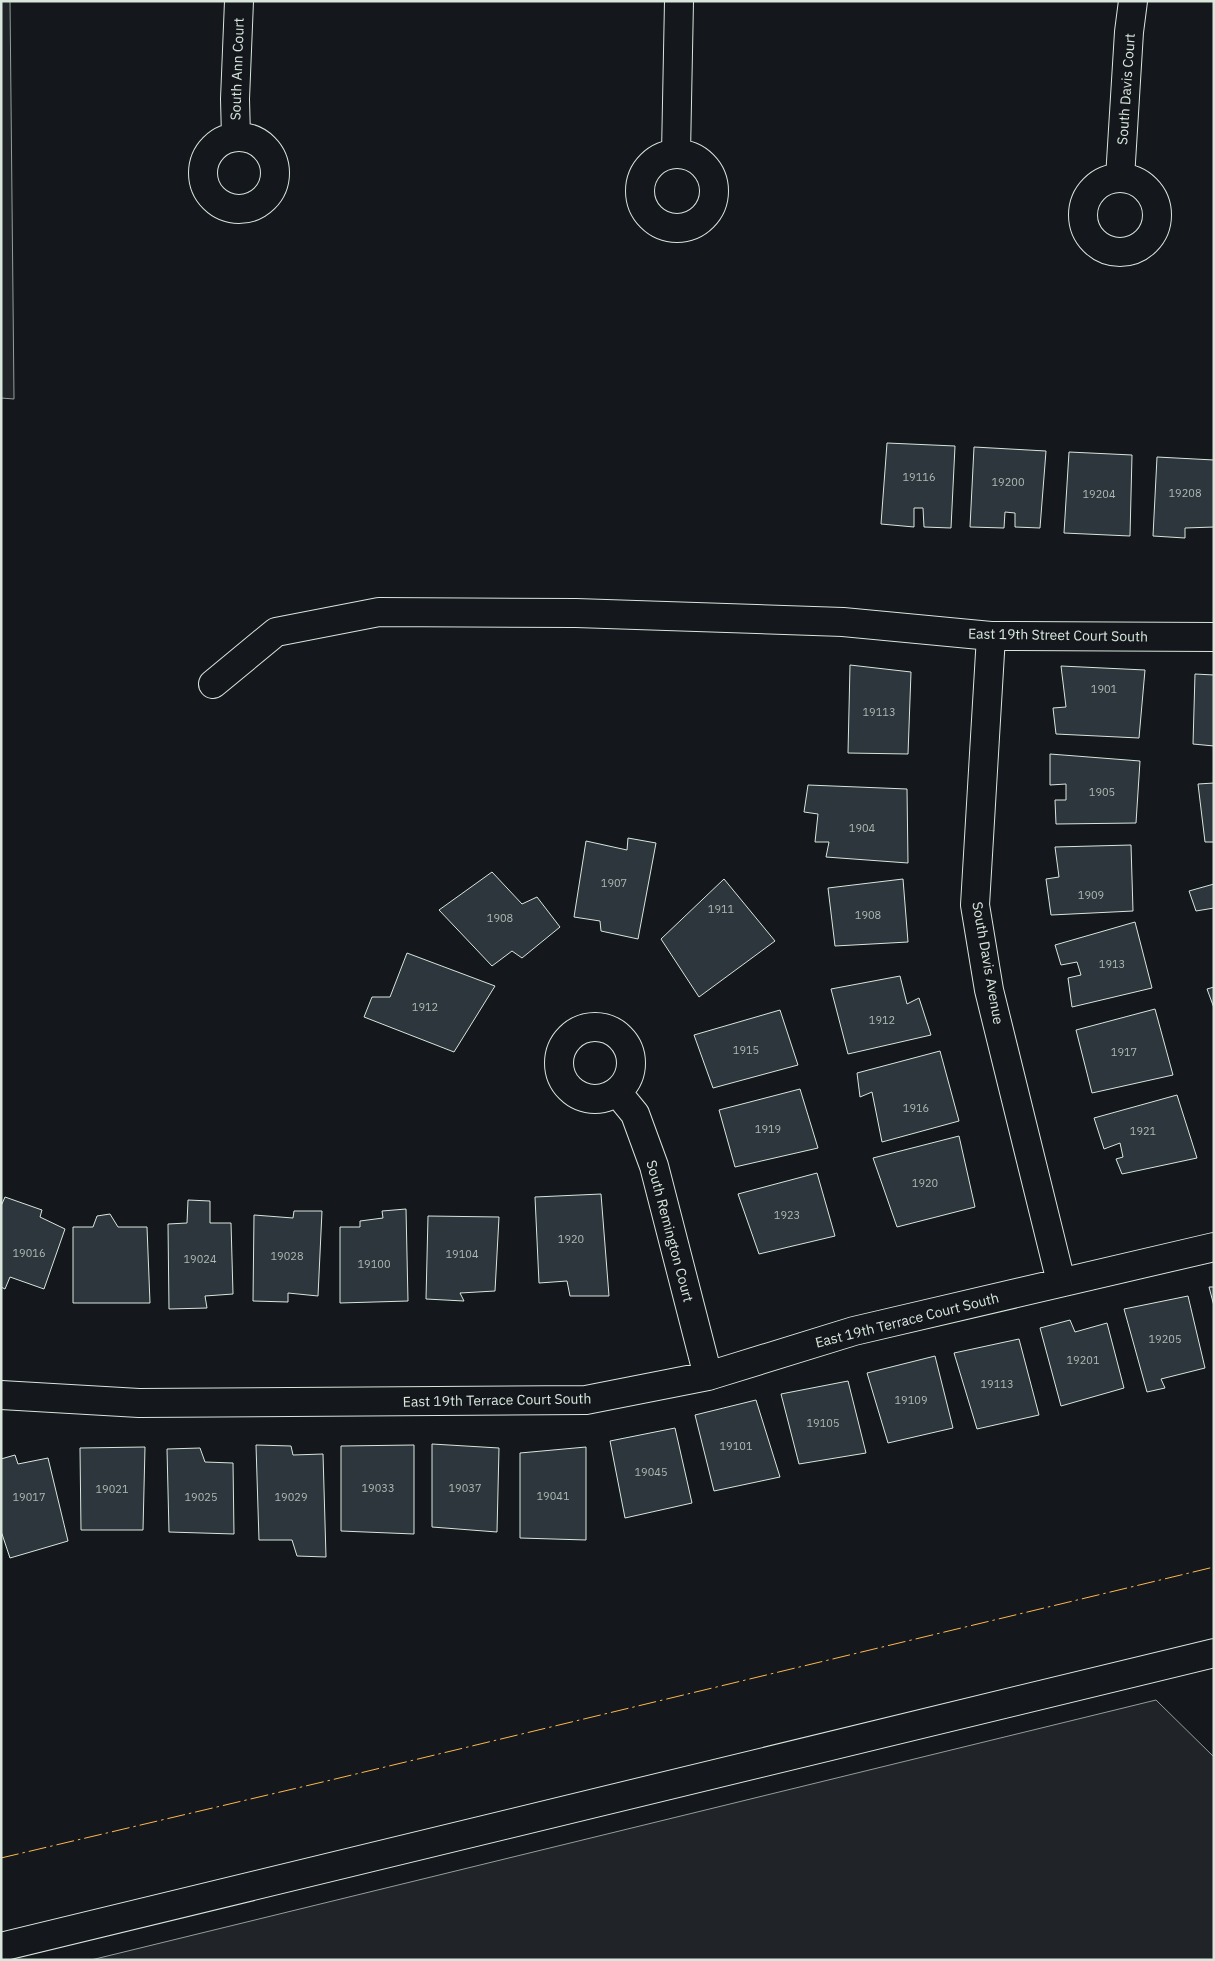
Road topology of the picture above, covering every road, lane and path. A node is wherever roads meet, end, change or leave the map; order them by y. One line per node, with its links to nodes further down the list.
1 (239, 1): 4 (street, South Ann Court)
2 (680, 1): 5 (street)
3 (1133, 1): 6 (street, South Davis Court)
4 (236, 137)
5 (676, 153)
6 (1120, 178)
7 (991, 636): 8 (street, East 19th Street Court South); 9 (street, East 19th Street Court South); 12 (street, South Davis Avenue)
8 (1214, 637)
9 (213, 684)
10 (618, 1092): 13 (street, South Remington Court)
11 (1214, 1247): 12 (street, East 19th Terrace Court South)
12 (1062, 1282): 13 (street, East 19th Terrace Court South)
13 (708, 1376): 14 (street, East 19th Terrace Court South)
14 (1, 1395)
15 (1214, 1653): 16 (street)
16 (1, 1947)

